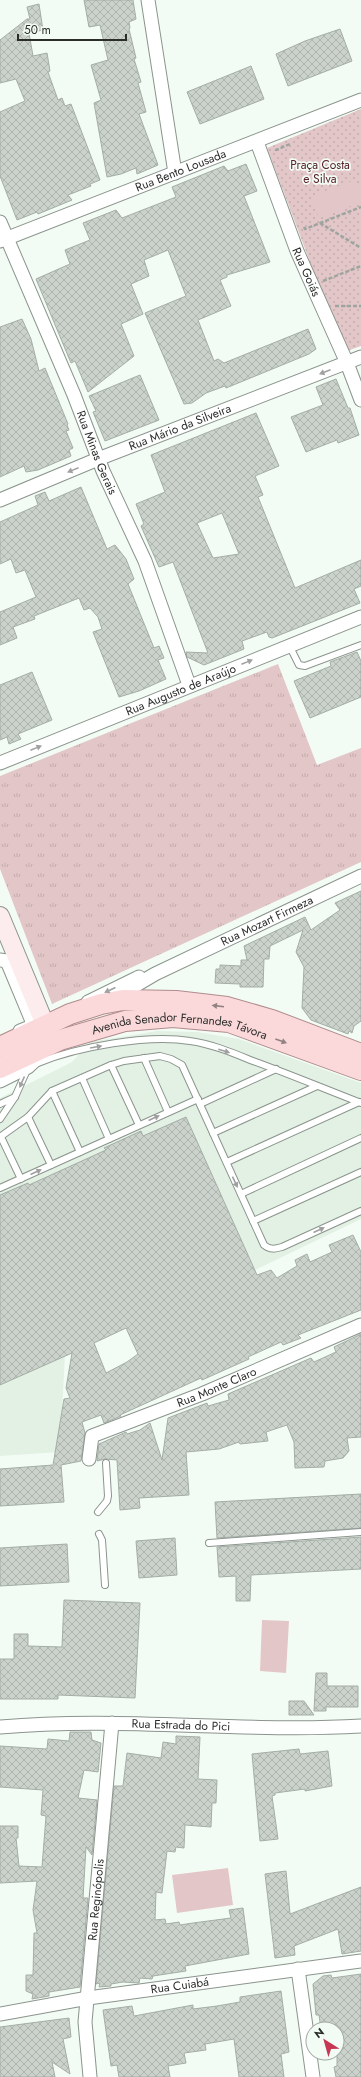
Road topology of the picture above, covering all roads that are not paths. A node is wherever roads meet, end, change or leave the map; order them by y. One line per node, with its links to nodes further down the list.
1 (148, 0): 4 (street)
2 (361, 100): 3 (street, Rua Bento Lousada)
3 (257, 142): 4 (street, Rua Bento Lousada); 8 (street, Rua Goiás)
4 (175, 173): 6 (street, Rua Bento Lousada)
5 (0, 222): 6 (street, Rua Minas Gerais)
6 (3, 240): 10 (street, Rua Minas Gerais)
7 (361, 357): 8 (street, Rua Mário da Silveira)
8 (347, 363): 9 (street, Rua Goiás); 10 (street, Rua Mário da Silveira, one-way to 10)
9 (361, 400)
10 (98, 460): 11 (street, Rua Mário da Silveira, one-way to 11); 15 (street, Rua Minas Gerais)
11 (0, 500)
12 (361, 617): 13 (street, Rua Augusto de Araújo)
13 (289, 645): 14 (lane); 15 (street, Rua Augusto de Araújo, one-way to 13)
14 (361, 645)
15 (189, 685): 16 (street, Rua Augusto de Araújo, one-way to 15)
16 (0, 763)
17 (361, 876): 20 (street, Rua Mozart Firmeza)
18 (0, 916): 24 (street)
19 (0, 960): 23 (street)
20 (172, 966): 21 (street, Rua Mozart Firmeza); 22 (street, Rua Mozart Firmeza, one-way to 22)
21 (122, 1000): 22 (main road, Avenida Senador Fernandes Távora); 26 (main road, Avenida Senador Fernandes Távora, one-way to 21)
22 (70, 1014): 24 (main road, Avenida Senador Fernandes Távora)
23 (0, 1041)
24 (53, 1041): 25 (main road, Avenida Senador Fernandes Távora); 29 (street); 30 (main road, Avenida Senador Fernandes Távora); 31 (lane, one-way to 31); 32 (main road, Avenida Senador Fernandes Távora, one-way to 32)
25 (0, 1047)
26 (361, 1054)
27 (144, 1058): 28 (lane); 38 (lane); 41 (lane)
28 (111, 1065): 33 (lane); 44 (lane)
29 (28, 1067): 34 (street); 37 (lane, one-way to 37)
30 (0, 1068)
31 (276, 1069): 35 (lane); 38 (lane)
32 (361, 1070)
33 (82, 1078): 36 (lane); 48 (lane)
34 (0, 1081)
35 (317, 1086): 39 (lane); 45 (lane)
36 (52, 1091): 42 (lane); 49 (lane)
37 (15, 1097): 40 (lane); 43 (lane)
38 (199, 1101): 41 (lane); 45 (lane)
39 (360, 1103): 50 (lane)
40 (0, 1104)
41 (168, 1112): 44 (lane, one-way to 41)
42 (28, 1117): 46 (lane); 51 (lane)
43 (0, 1119)
44 (139, 1125): 48 (lane)
45 (213, 1133): 50 (lane)
46 (1, 1137): 53 (lane)
47 (361, 1138): 55 (lane)
48 (108, 1139): 49 (lane)
49 (80, 1152): 51 (lane)
50 (227, 1162): 55 (lane, one-way to 55)
51 (51, 1165): 53 (lane, one-way to 51)
52 (361, 1172): 57 (lane)
53 (21, 1179): 54 (lane)
54 (0, 1188)
55 (241, 1194): 57 (lane)
56 (361, 1211): 57 (lane, one-way to 56)
57 (253, 1220)
58 (361, 1325): 59 (street, Rua Monte Claro)
59 (89, 1459)
60 (106, 1463): 61 (lane)
61 (98, 1512)
62 (361, 1532): 64 (lane)
63 (99, 1534): 65 (lane)
64 (209, 1543)
65 (105, 1585)
66 (112, 1723): 67 (street, Rua Estrada do Pici); 68 (street, Rua Estrada do Pici); 71 (street, Rua Reginópolis)
67 (361, 1726)
68 (0, 1727)
69 (361, 1961): 70 (street, Rua Cuiabá)
70 (298, 1969): 71 (street, Rua Cuiabá); 74 (street)
71 (88, 1998): 72 (street, Rua Cuiabá); 73 (street, Rua Reginópolis)
72 (0, 2014)
73 (90, 2077)
74 (313, 2077)

